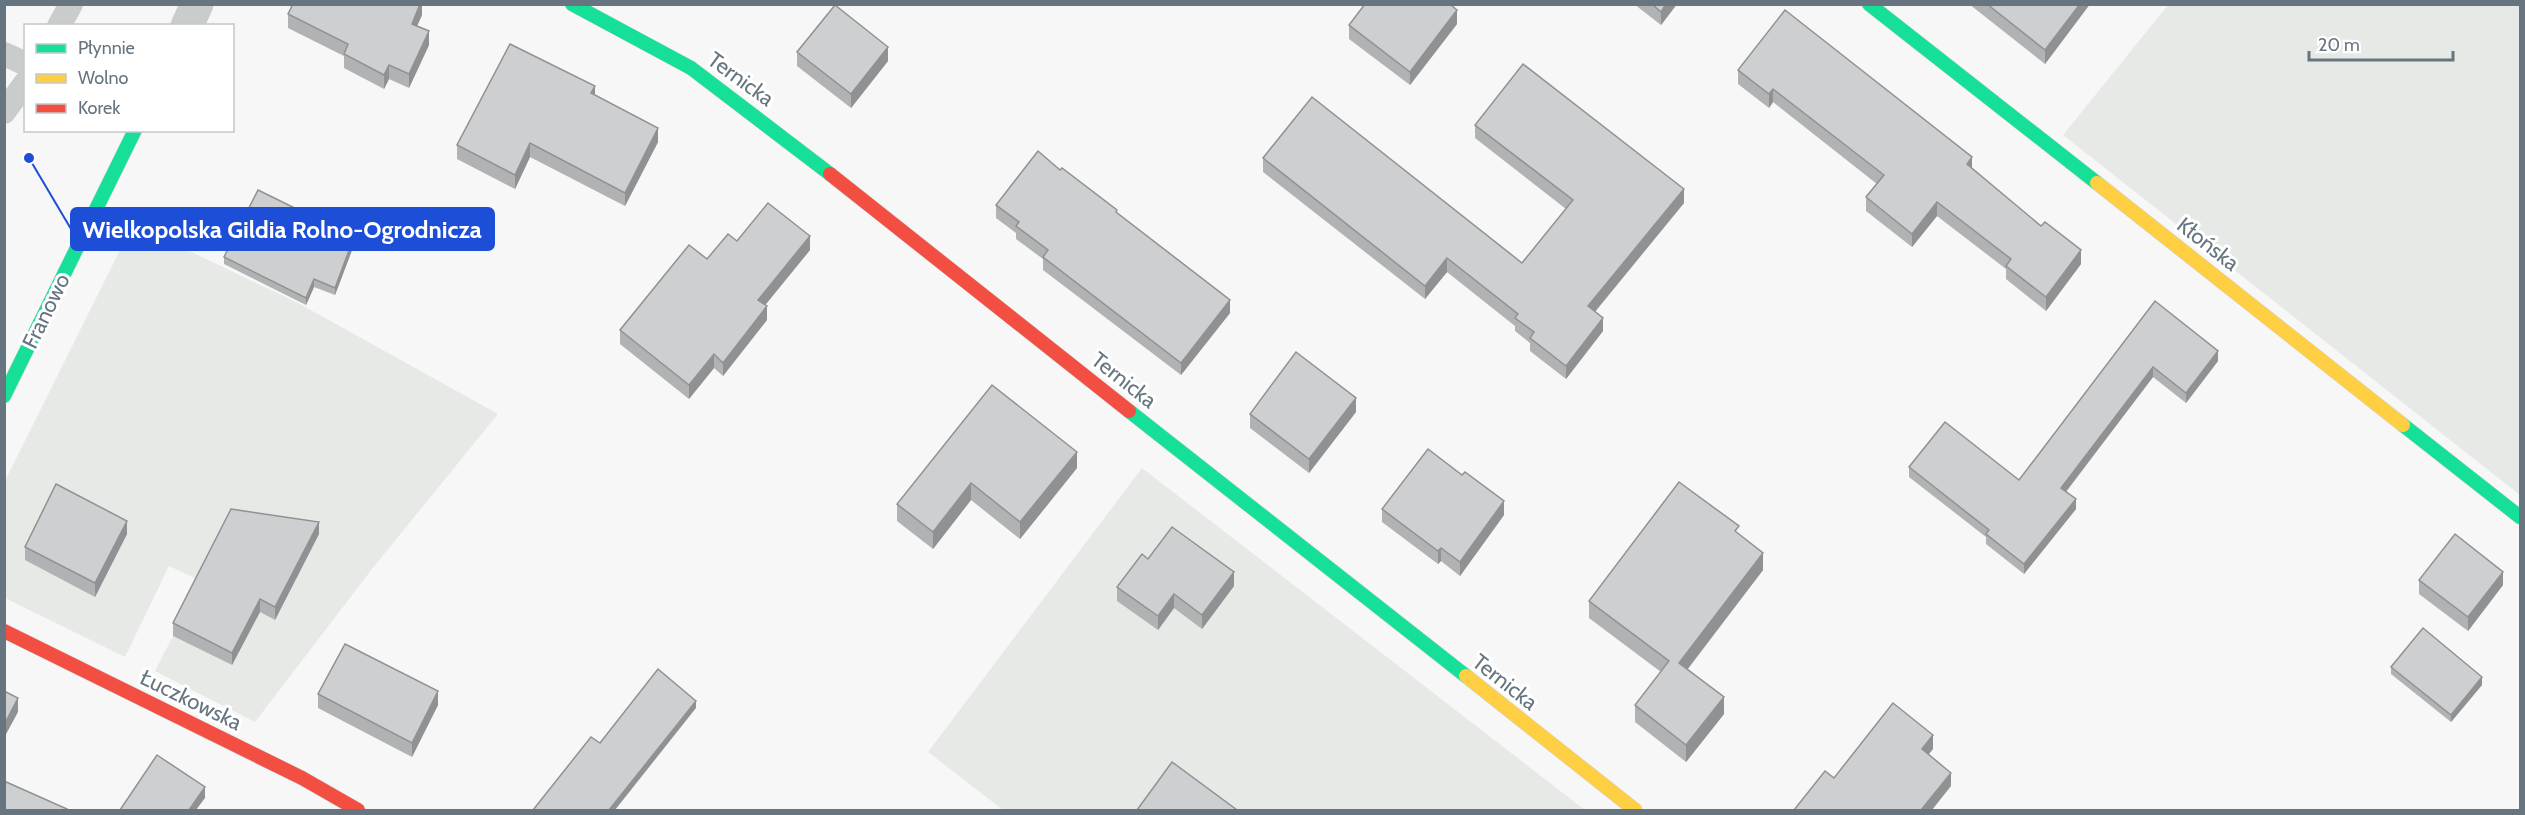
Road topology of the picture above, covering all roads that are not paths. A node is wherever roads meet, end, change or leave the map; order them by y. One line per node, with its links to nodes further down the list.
1 (71, 4): 5 (lane)
2 (197, 4): 6 (street)
3 (572, 4): 16 (street, Ternicka)
4 (1869, 4): 13 (street, Kłońska)
5 (60, 24)
6 (188, 24)
7 (4, 54): 8 (lane)
8 (24, 63)
9 (24, 85): 10 (lane)
10 (4, 112)
11 (134, 132): 12 (street, Franowo)
12 (4, 396)
13 (2520, 517)
14 (4, 631): 15 (street, Łuczkowska)
15 (358, 810)
16 (1635, 810)

